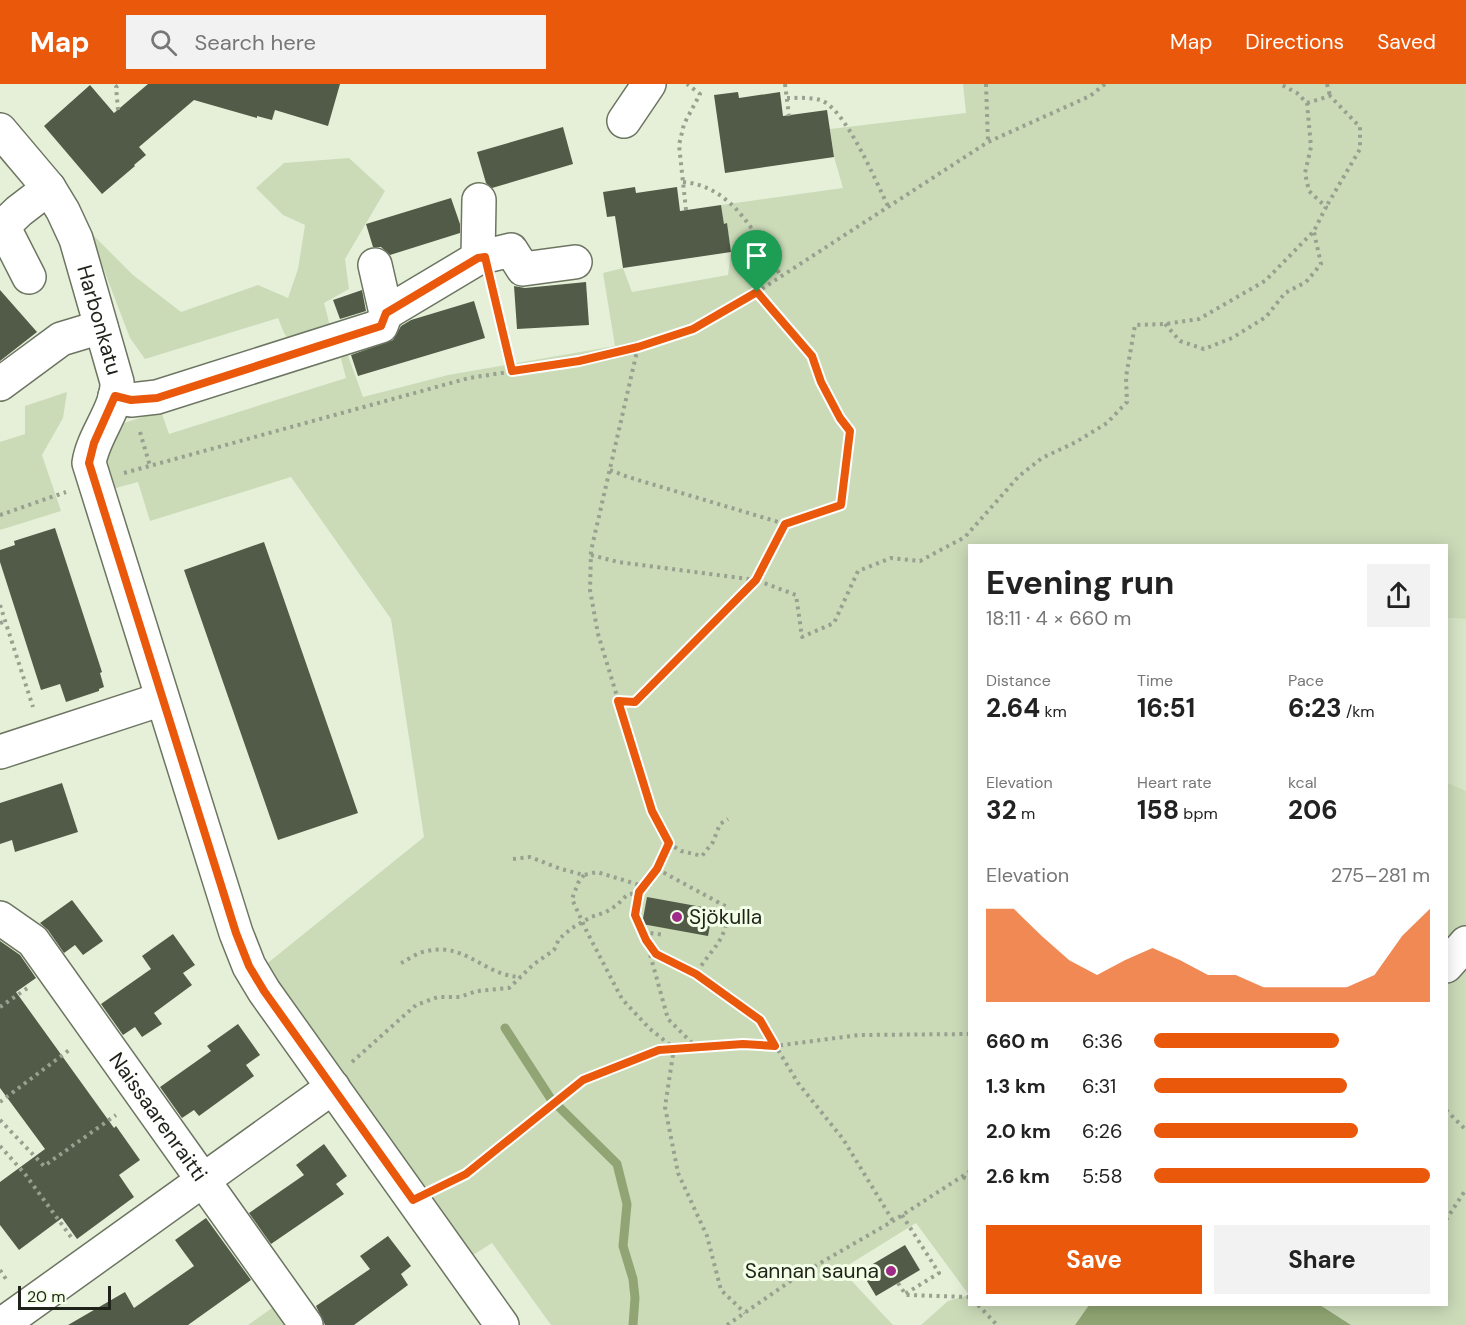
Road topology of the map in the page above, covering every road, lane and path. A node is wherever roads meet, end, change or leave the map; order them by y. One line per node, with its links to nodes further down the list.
1 (120, 84): 12 (path)
2 (649, 84): 14 (street)
3 (687, 84): 17 (path)
4 (785, 84): 10 (path)
5 (986, 84): 16 (path)
6 (1105, 84): 16 (path)
7 (1280, 84): 11 (path)
8 (1327, 84): 9 (path)
9 (1330, 96): 11 (path); 21 (path)
10 (787, 98): 13 (path); 20 (path)
11 (1307, 103): 21 (path)
12 (118, 110)
13 (789, 116)
14 (624, 121)
15 (0, 130): 18 (street, Harbonkatu)
16 (988, 142): 20 (path)
17 (683, 182): 22 (path); 28 (path)
18 (49, 188): 23 (street); 33 (street, Harbonkatu)
19 (479, 200): 25 (street)
20 (888, 206): 28 (path)
21 (1326, 207): 24 (path)
22 (686, 210)
23 (1, 228): 29 (street)
24 (1314, 231): 32 (path); 32 (path)
25 (482, 257): 26 (street); 31 (street); 35 (path)
26 (575, 262)
27 (375, 265): 31 (street)
28 (781, 276): 30 (path)
29 (29, 277)
30 (757, 292): 34 (path); 42 (path)
31 (386, 313): 37 (street)
32 (1165, 324): 44 (path)
33 (101, 327): 36 (street); 37 (street, Harbonkatu)
34 (638, 347): 35 (path); 38 (path)
35 (512, 371): 39 (path)
36 (0, 384)
37 (115, 396): 48 (street, Harbonkatu)
38 (610, 470): 42 (path); 43 (path)
39 (116, 475)
40 (68, 491): 41 (path)
41 (0, 515)
42 (785, 524): 44 (path)
43 (591, 555): 44 (path); 49 (path)
44 (756, 580): 49 (path)
45 (0, 605): 46 (path)
46 (6, 621): 47 (path); 50 (path)
47 (0, 623)
48 (162, 699): 50 (street); 76 (street, Harbonkatu)
49 (618, 701): 53 (path)
50 (42, 738): 51 (street)
51 (0, 752)
52 (728, 819): 53 (path)
53 (669, 843): 55 (path)
54 (513, 859): 56 (path)
55 (657, 869): 57 (path); 67 (path)
56 (584, 875): 57 (path); 60 (path)
57 (643, 886): 58 (path)
58 (639, 892): 60 (path); 61 (path)
59 (0, 918): 85 (street, Naissaarenraitti)
60 (582, 921): 68 (path); 74 (path)
61 (642, 932): 62 (path); 63 (path)
62 (665, 935)
63 (646, 940): 67 (path); 72 (path)
64 (1466, 943): 66 (street)
65 (400, 963): 68 (path)
66 (1448, 964)
67 (696, 974): 73 (path)
68 (521, 977): 76 (path)
69 (8, 1001): 70 (path)
70 (0, 1007)
71 (968, 1034): 73 (path)
72 (695, 1046): 73 (path); 74 (path)
73 (775, 1046): 91 (path)
74 (674, 1048): 88 (path); 99 (path)
75 (70, 1050): 77 (path)
76 (333, 1087): 85 (street); 88 (street, Harbonkatu)
77 (0, 1102)
78 (1448, 1112): 81 (path)
79 (117, 1114): 80 (path)
80 (0, 1120)
81 (1466, 1130)
82 (0, 1146): 92 (path)
83 (968, 1173): 84 (path)
84 (963, 1176): 86 (path); 89 (path)
85 (204, 1179): 100 (street); 101 (street, Naissaarenraitti)
86 (968, 1179)
87 (1466, 1189): 90 (path)
88 (413, 1200): 102 (street, Harbonkatu)
89 (902, 1215): 91 (path); 96 (path)
90 (1448, 1217)
91 (893, 1221): 99 (path)
92 (67, 1233)
93 (0, 1270): 94 (path)
94 (4, 1276)
95 (898, 1283): 96 (path)
96 (905, 1294): 97 (path)
97 (968, 1298)
98 (979, 1306): 104 (path)
99 (745, 1313): 103 (path)
100 (1, 1325)
101 (306, 1325)
102 (502, 1325)
103 (727, 1325)
104 (997, 1325)

